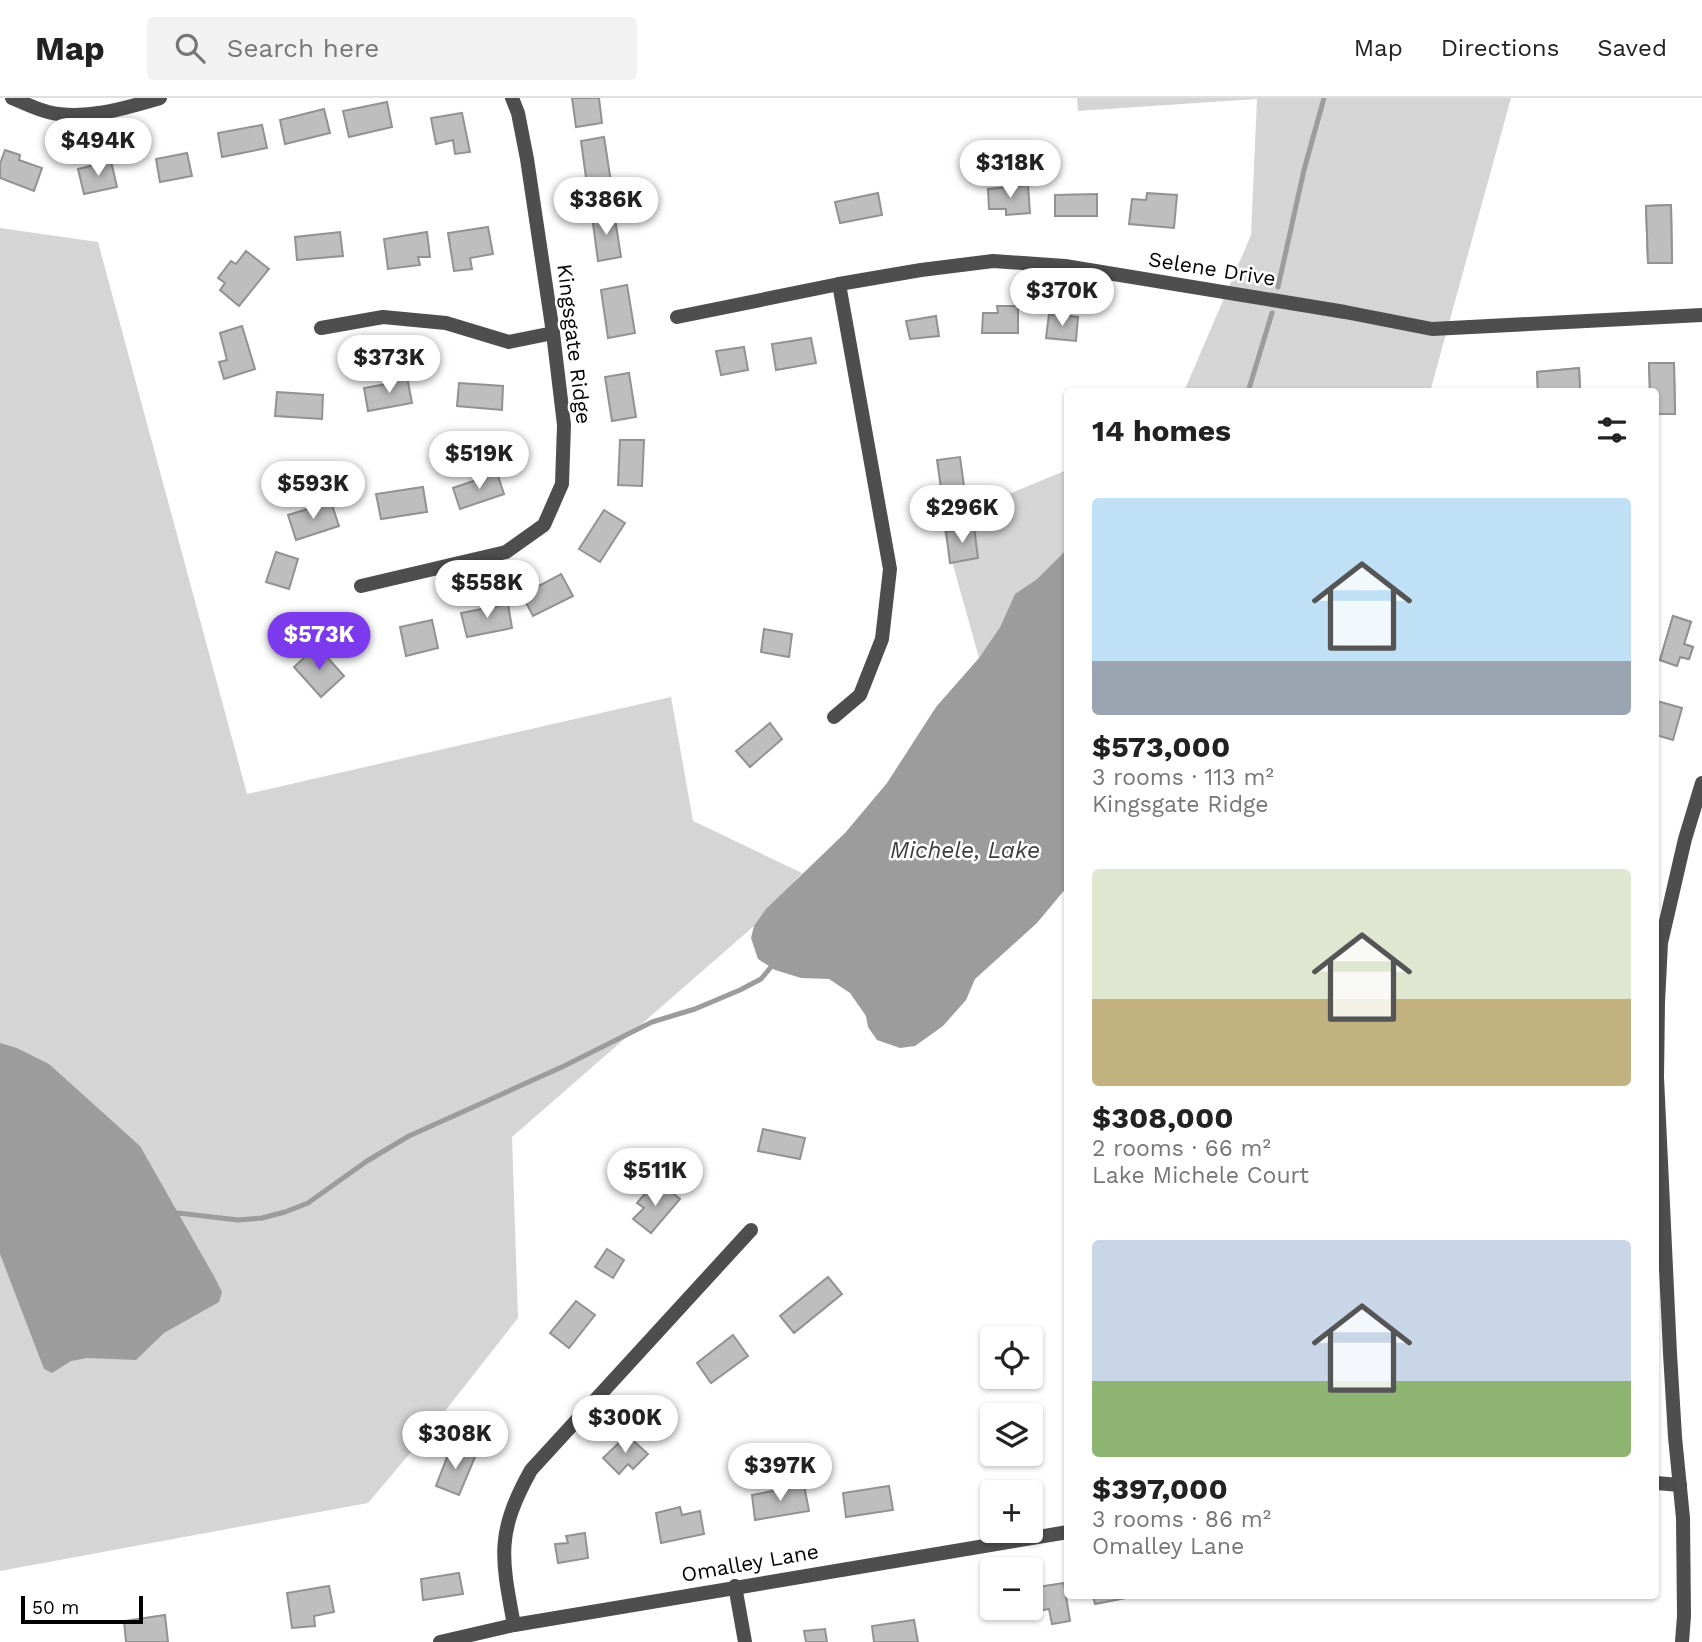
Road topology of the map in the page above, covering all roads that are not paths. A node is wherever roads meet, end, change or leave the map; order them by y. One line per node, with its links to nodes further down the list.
1 (12, 98): 2 (street)
2 (160, 98)
3 (512, 98): 8 (street, Kingsgate Ridge)
4 (839, 284): 5 (street, Selene Drive); 6 (street, Selene Drive); 10 (street)
5 (1702, 315)
6 (677, 317)
7 (321, 328): 8 (street)
8 (553, 333): 9 (street, Kingsgate Ridge)
9 (361, 586)
10 (834, 717)
11 (1702, 783): 12 (street)
12 (1659, 983)
13 (1659, 1113): 16 (street)
14 (751, 1230): 19 (street)
15 (1659, 1483): 16 (street)
16 (1681, 1485): 22 (street)
17 (1064, 1533): 18 (street, Omalley Lane)
18 (735, 1586): 19 (street, Omalley Lane); 21 (street)
19 (514, 1625): 20 (street, Omalley Lane)
20 (440, 1642)
21 (746, 1642)
22 (1682, 1642)

